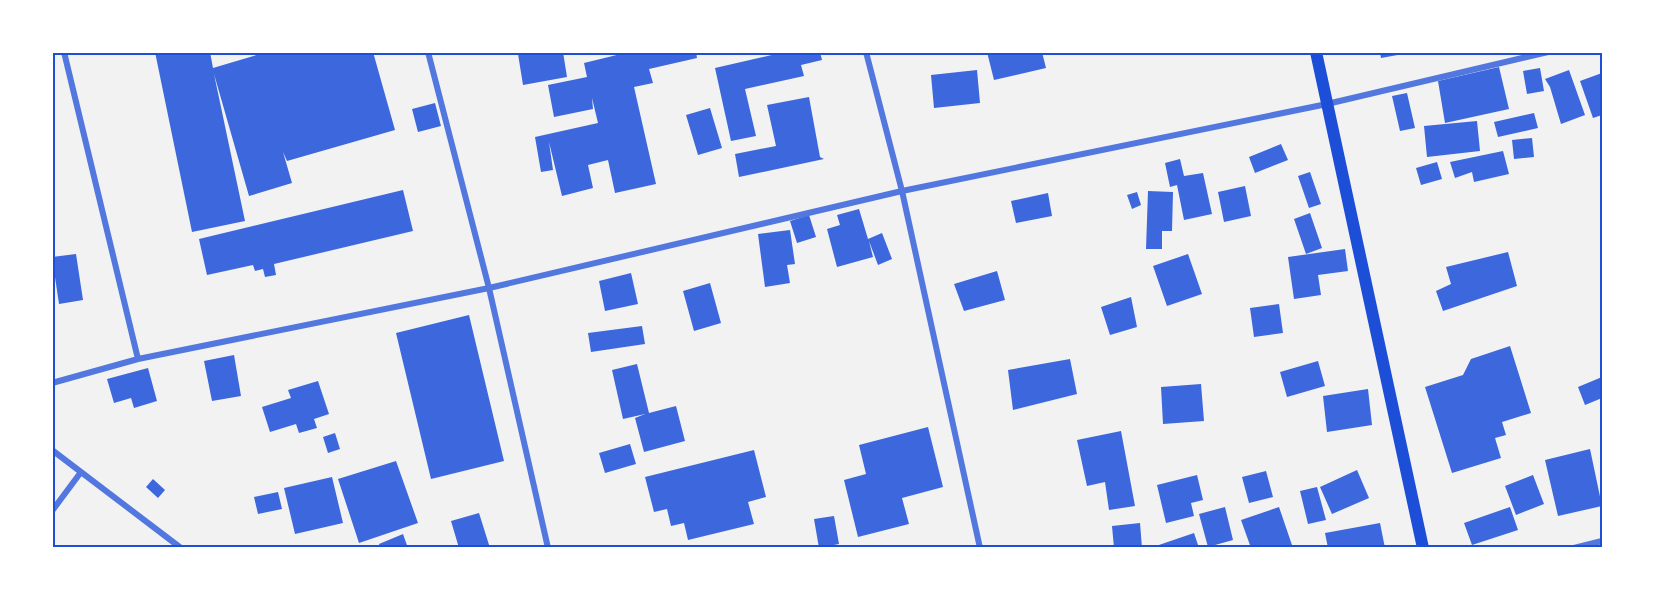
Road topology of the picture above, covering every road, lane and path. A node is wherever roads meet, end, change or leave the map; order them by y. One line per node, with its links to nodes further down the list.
1 (64, 52): 9 (street)
2 (428, 52): 8 (street)
3 (866, 52): 7 (street)
4 (1316, 52): 6 (main road)
5 (1548, 52): 6 (street)
6 (1327, 104): 7 (street); 18 (main road)
7 (902, 191): 8 (street); 17 (street)
8 (489, 288): 9 (street); 16 (street)
9 (138, 359): 10 (street)
10 (52, 383)
11 (52, 450): 12 (street)
12 (81, 471): 13 (street); 15 (street)
13 (52, 511)
14 (1602, 541): 19 (street)
15 (181, 548)
16 (548, 548)
17 (980, 548)
18 (1423, 548)
19 (1574, 548)

